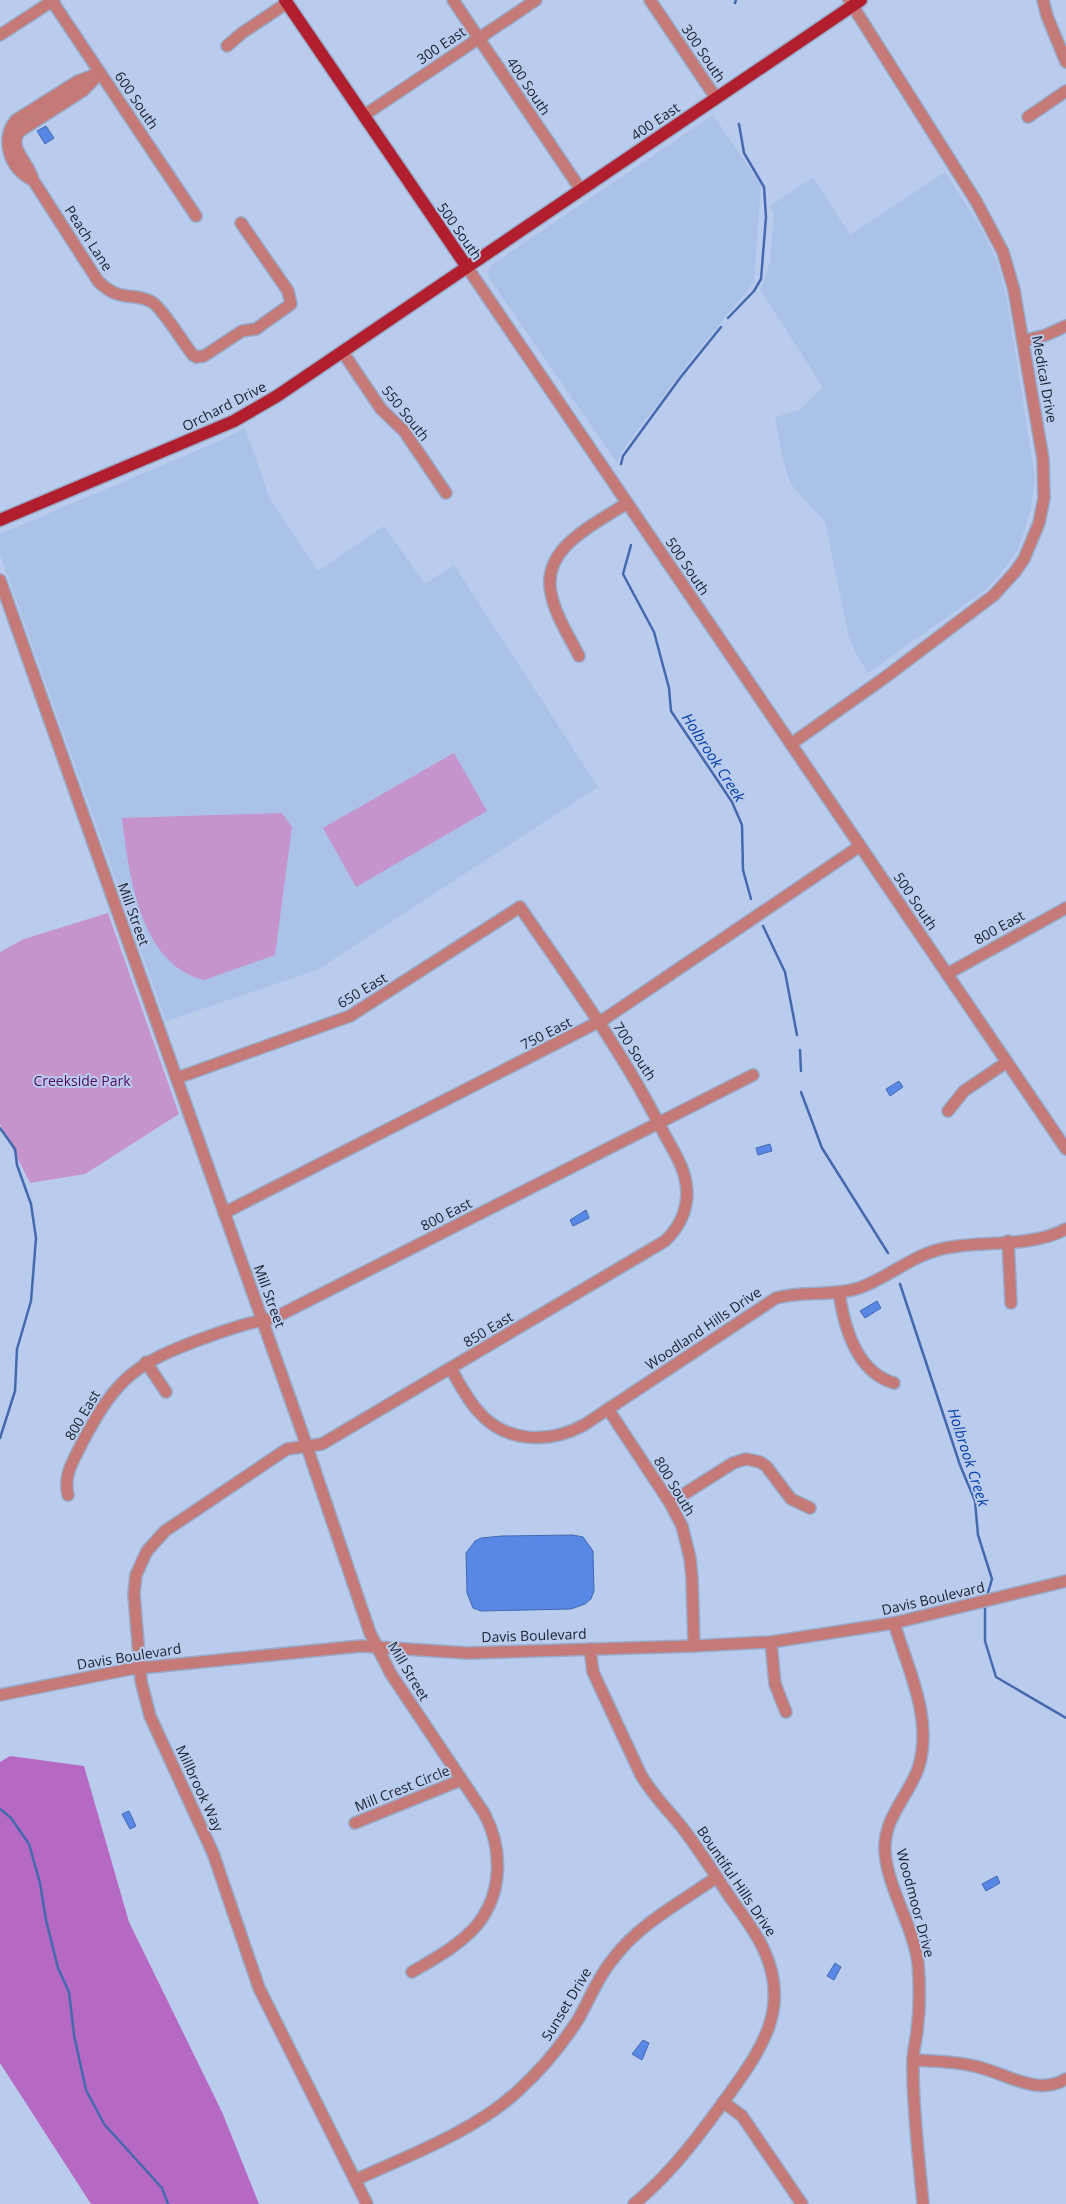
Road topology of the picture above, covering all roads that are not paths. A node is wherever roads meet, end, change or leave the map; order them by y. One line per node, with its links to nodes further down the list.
1 (453, 0): 9 (street, 400 South)
2 (536, 0): 9 (street, 300 East)
3 (650, 0): 14 (street, 300 South)
4 (1043, 0): 11 (street)
5 (53, 1): 8 (street); 12 (street, 600 South)
6 (286, 2): 10 (street); 15 (main road, 500 South)
7 (854, 2): 14 (main road, 400 East); 22 (street, Medical Drive)
8 (0, 35)
9 (479, 38): 15 (street, 300 East); 17 (street, 400 South)
10 (227, 46)
11 (1066, 62)
12 (100, 73): 18 (street, 600 South); 19 (street, Peach Lane)
13 (1066, 91): 16 (street)
14 (716, 98): 17 (main road, 400 East)
15 (364, 116): 20 (main road, 500 South)
16 (1028, 116)
17 (581, 190): 20 (main road, 400 East)
18 (196, 216)
19 (241, 223)
20 (467, 267): 23 (main road, Orchard Drive); 25 (street, 500 South)
21 (1066, 326): 22 (street)
22 (1023, 341): 29 (street, Medical Drive)
23 (342, 351): 24 (street, 550 South); 26 (main road, Orchard Drive)
24 (446, 492)
25 (627, 503): 28 (street); 29 (street, 500 South)
26 (0, 520)
27 (0, 580): 37 (street, Mill Street)
28 (578, 656)
29 (791, 744): 30 (street, 500 South)
30 (860, 846): 33 (street, 500 South); 34 (street, 750 East)
31 (520, 907): 34 (street, 700 South); 37 (street, 650 East)
32 (1066, 908): 33 (street, 800 East)
33 (947, 974): 35 (street, 500 South)
34 (598, 1022): 39 (street, 700 South); 41 (street, 750 East)
35 (1007, 1062): 38 (street); 40 (street, 500 South)
36 (753, 1075): 39 (street, 800 East)
37 (177, 1078): 41 (street, Mill Street)
38 (948, 1111)
39 (659, 1123): 42 (street, 700 South); 47 (street, 800 East)
40 (1066, 1150)
41 (224, 1212): 47 (street, Mill Street)
42 (678, 1225): 49 (street, 850 East)
43 (1066, 1229): 44 (street, Woodland Hills Drive)
44 (1008, 1241): 45 (street, Woodland Hills Drive); 46 (street)
45 (839, 1292): 50 (street); 52 (street, Woodland Hills Drive)
46 (1011, 1303)
47 (262, 1320): 48 (street, 800 East); 53 (street, Mill Street)
48 (146, 1362): 51 (street); 54 (street, 800 East)
49 (450, 1369): 52 (street, Woodland Hills Drive); 53 (street, 850 East)
50 (894, 1383)
51 (166, 1392)
52 (608, 1409): 55 (street, 800 South)
53 (306, 1445): 60 (street, Mill Street); 63 (street, Millbrook Way)
54 (68, 1495)
55 (670, 1503): 56 (street); 61 (street, 800 South)
56 (810, 1508)
57 (1066, 1581): 58 (street, Davis Boulevard)
58 (894, 1622): 59 (street, Davis Boulevard); 70 (street, Woodmoor Drive)
59 (771, 1642): 61 (street, Davis Boulevard); 65 (street)
60 (376, 1646): 62 (street, Davis Boulevard); 63 (street, Davis Boulevard); 66 (street, Mill Street)
61 (694, 1646): 62 (street, Davis Boulevard)
62 (590, 1649): 68 (street, Bountiful Hills Drive)
63 (140, 1667): 64 (street, Davis Boulevard); 73 (street, Millbrook Way)
64 (0, 1695)
65 (786, 1712)
66 (461, 1780): 67 (street, Mill Crest Circle); 69 (street, Mill Street)
67 (355, 1823)
68 (717, 1877): 72 (street, Bountiful Hills Drive); 73 (street, Sunset Drive)
69 (412, 1972)
70 (913, 2060): 71 (street); 77 (street, Woodmoor Drive)
71 (1066, 2079)
72 (724, 2102): 75 (street, Bountiful Hills Drive); 76 (street)
73 (355, 2180): 74 (street, Millbrook Way)
74 (367, 2204)
75 (634, 2204)
76 (802, 2204)
77 (922, 2204): 78 (street)
78 (932, 2204)

